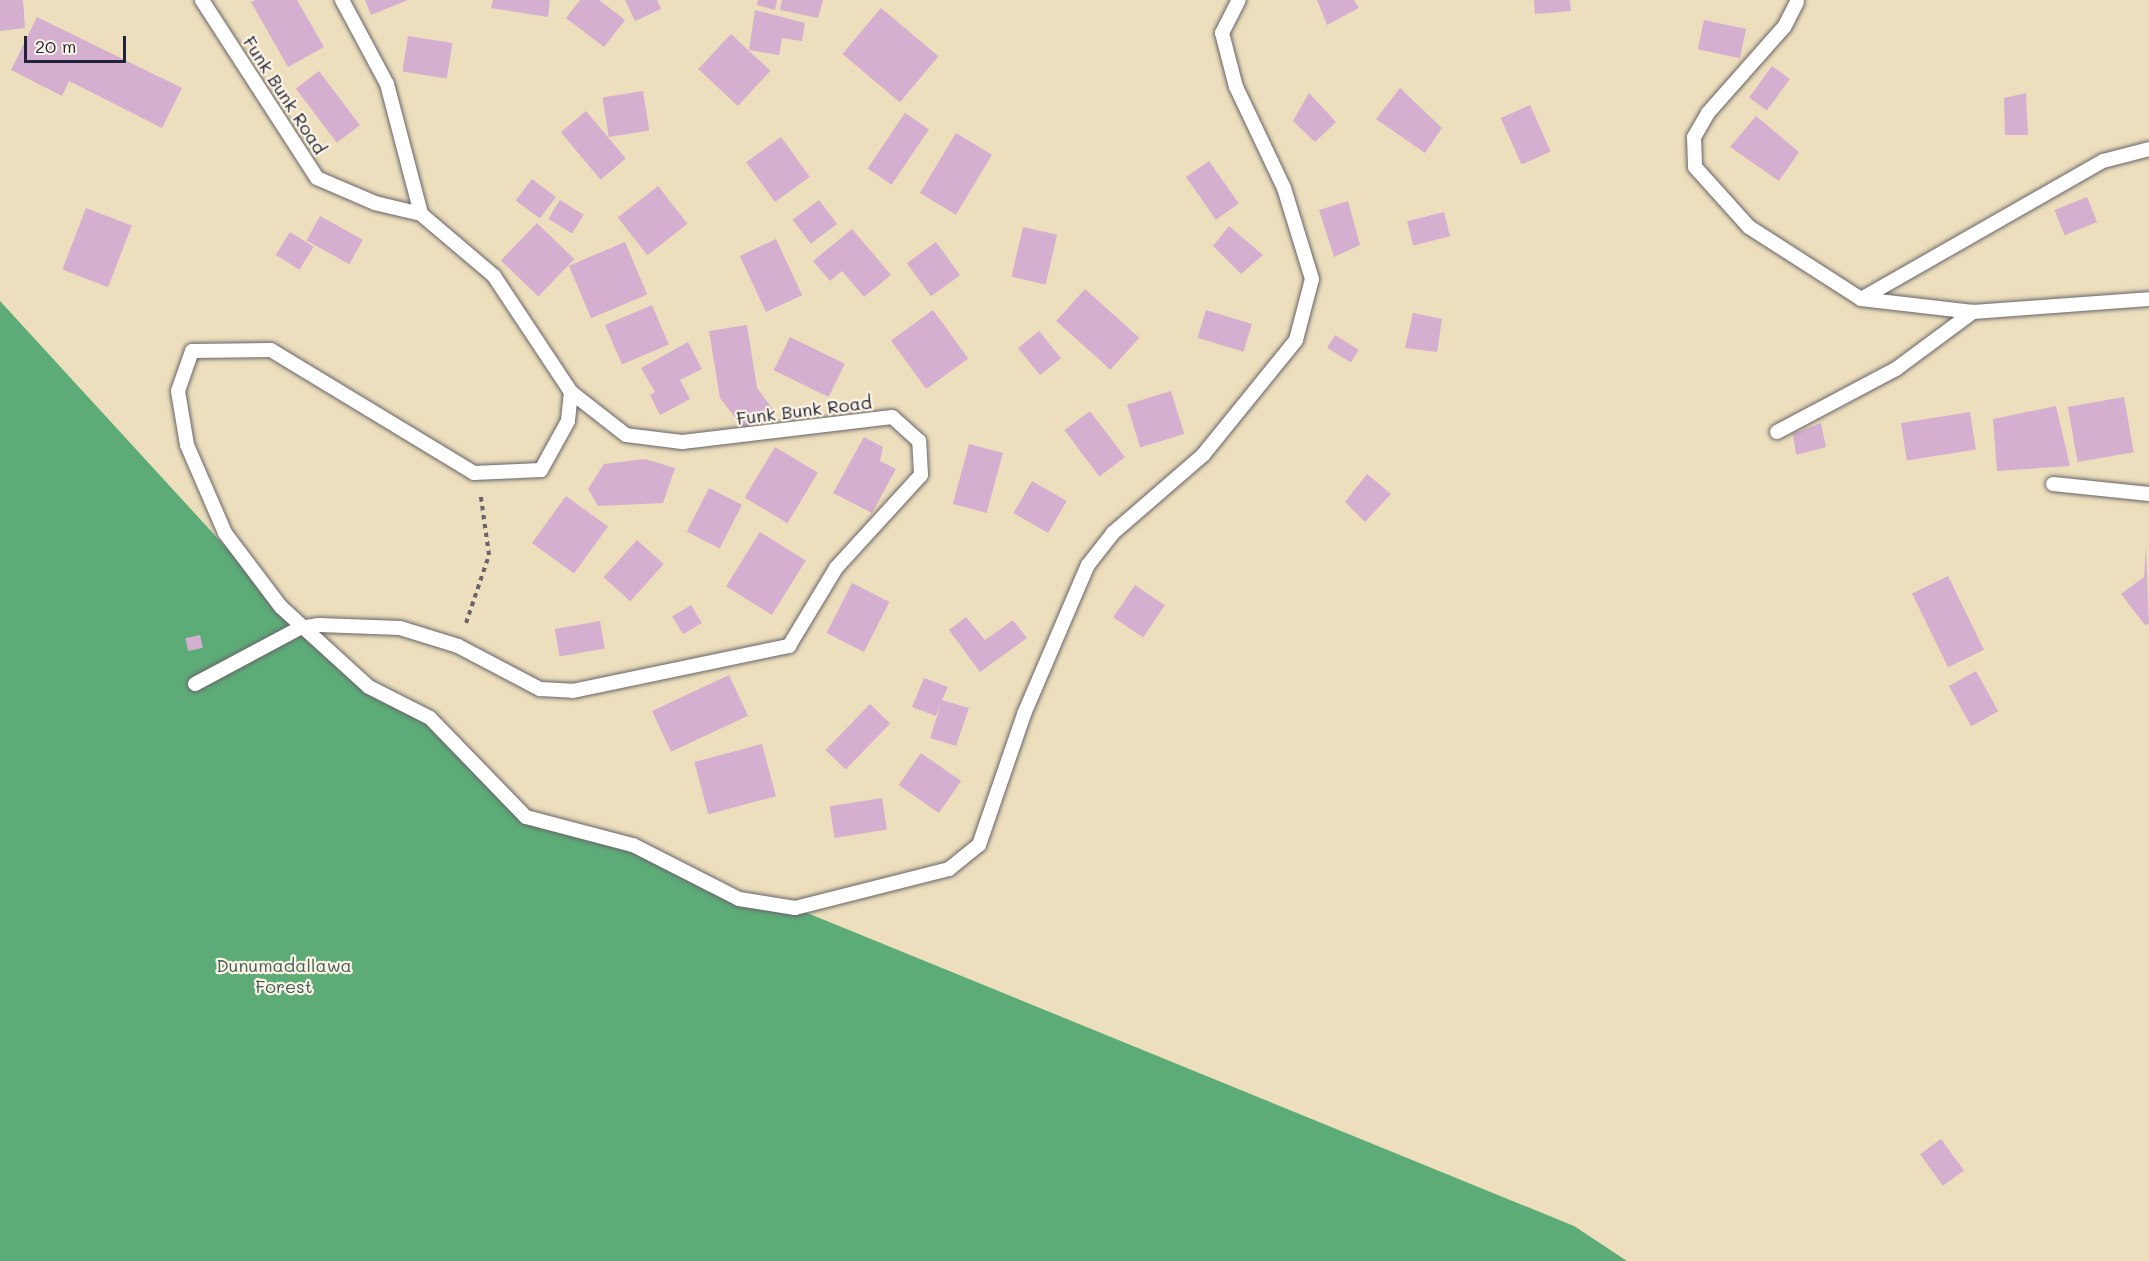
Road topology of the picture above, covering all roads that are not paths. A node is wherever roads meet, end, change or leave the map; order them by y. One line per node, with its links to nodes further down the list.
1 (202, 0): 6 (lane, Funk Bunk Road)
2 (342, 0): 6 (lane)
3 (1239, 0): 14 (lane)
4 (1797, 1): 7 (lane)
5 (2149, 149): 7 (lane)
6 (422, 214): 10 (lane, Funk Bunk Road)
7 (1861, 299): 9 (lane)
8 (2149, 299): 9 (lane)
9 (1973, 312): 11 (lane)
10 (571, 392): 14 (lane); 14 (lane, Funk Bunk Road)
11 (1777, 432)
12 (2053, 484): 13 (lane)
13 (2149, 494)
14 (300, 628): 15 (lane)
15 (195, 684)

